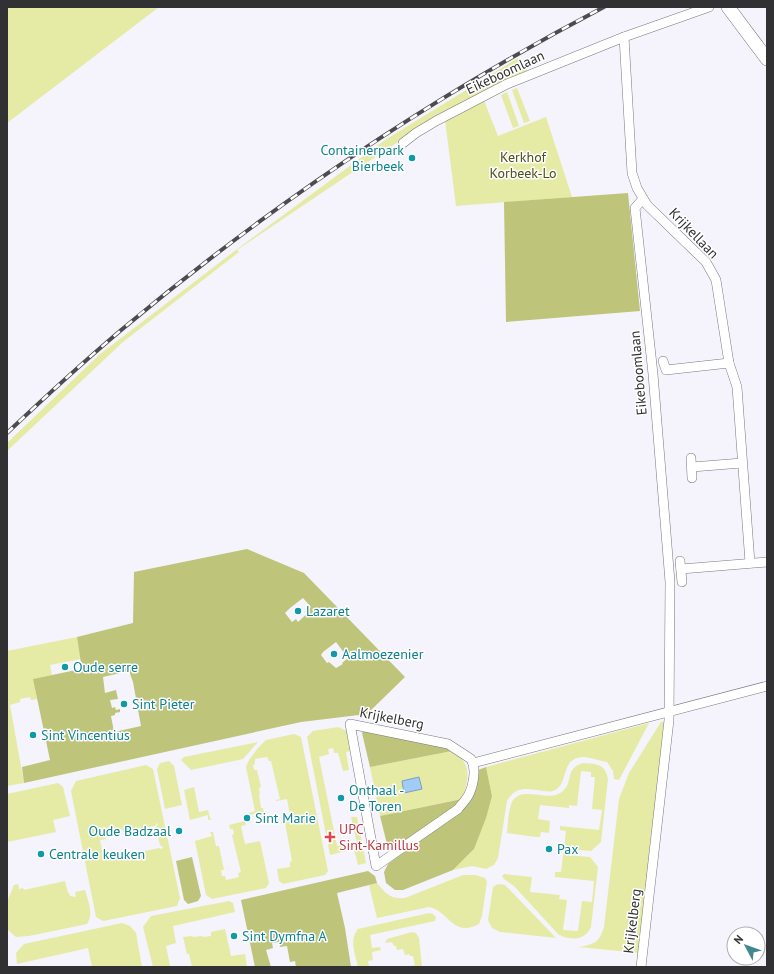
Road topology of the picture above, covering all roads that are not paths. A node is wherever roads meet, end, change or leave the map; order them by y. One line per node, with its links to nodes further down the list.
1 (708, 7): 3 (street, Eikeboomlaan)
2 (728, 7): 4 (street)
3 (624, 37): 5 (street, Eikeboomlaan); 6 (street)
4 (767, 59)
5 (403, 143)
6 (642, 200): 8 (street, Krijkellaan); 15 (street, Eikeboomlaan)
7 (663, 361): 8 (street)
8 (729, 362): 9 (street, Krijkellaan)
9 (742, 463): 10 (street); 12 (street, Krijkellaan)
10 (692, 478)
11 (767, 562): 12 (street)
12 (750, 563): 13 (street)
13 (682, 582)
14 (767, 686): 15 (street)
15 (669, 712): 16 (street); 17 (street, Krijkelberg)
16 (473, 763): 16 (street, Krijkelberg)
17 (641, 967)

